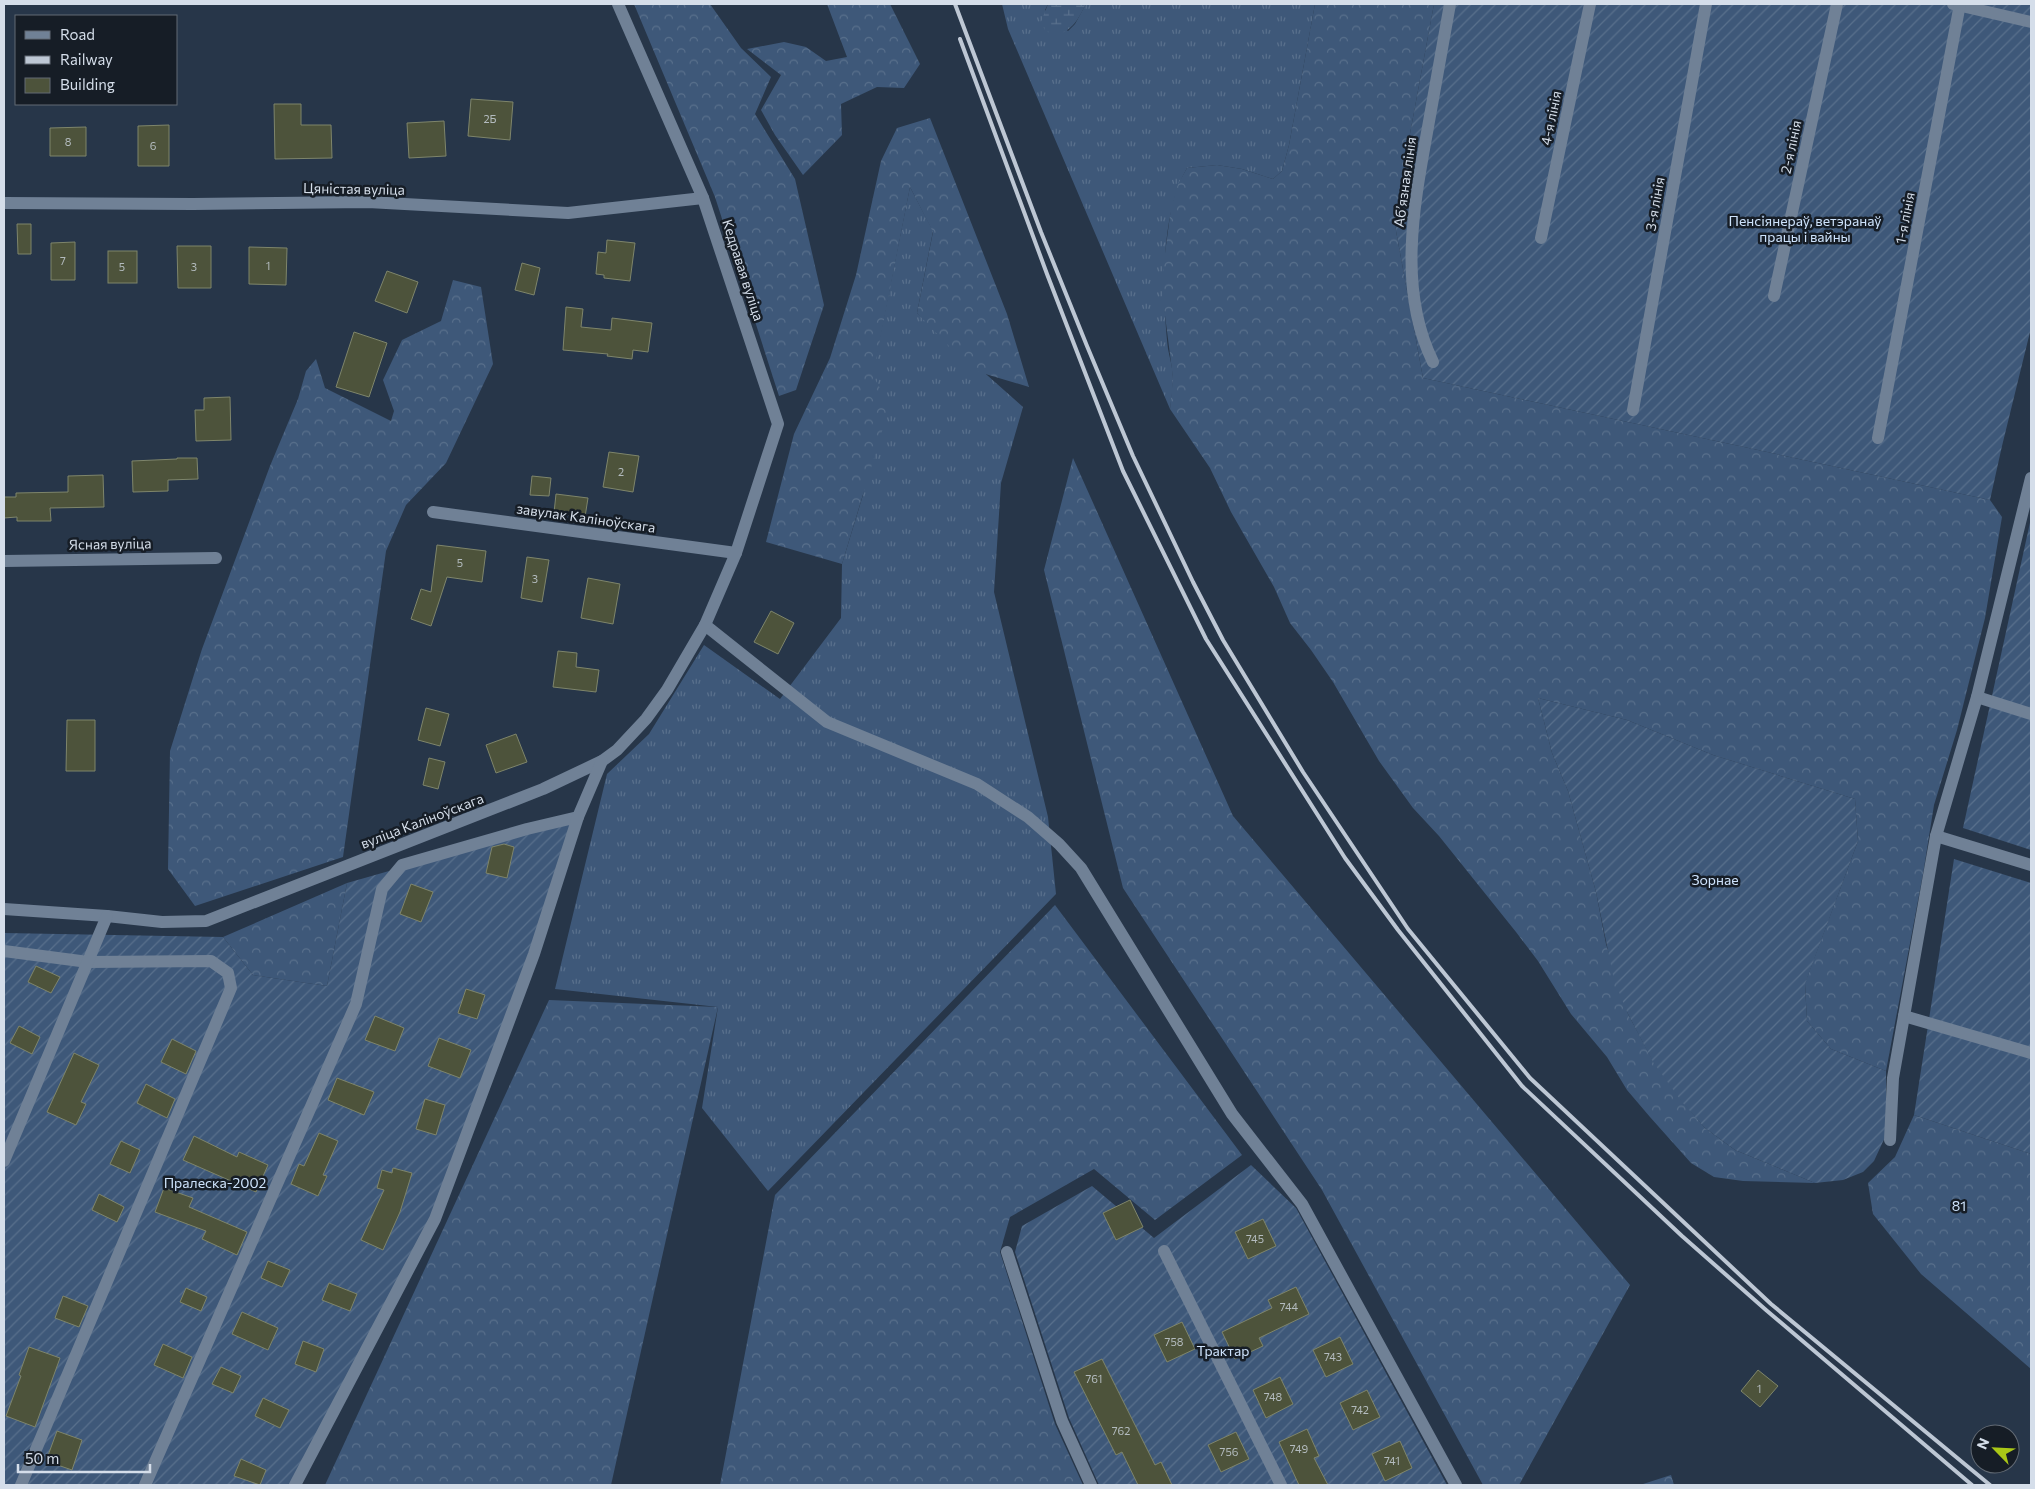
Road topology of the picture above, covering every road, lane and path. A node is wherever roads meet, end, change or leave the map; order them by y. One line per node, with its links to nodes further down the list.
1 (618, 4): 8 (street, Кедравая вуліца)
2 (1450, 4): 12 (street, Абʼязная лінія)
3 (1590, 4): 10 (street, 4-я лінія)
4 (1706, 4): 13 (street, 3-я лінія)
5 (1837, 4): 11 (street, 2-я лінія)
6 (1958, 4): 7 (street); 14 (street, 1-я лінія)
7 (2031, 22)
8 (703, 198): 9 (street, Цяністая вуліца); 17 (street, Кедравая вуліца)
9 (4, 203)
10 (1541, 238)
11 (1774, 296)
12 (1433, 362)
13 (1633, 410)
14 (1878, 438)
15 (2031, 478): 21 (street)
16 (432, 512): 17 (street, завулак Каліноўскага)
17 (736, 553): 20 (street, вуліца Каліноўскага)
18 (216, 558): 19 (street, Ясная вуліца)
19 (4, 560)
20 (705, 625): 23 (street, вуліца Каліноўскага); 42 (street)
21 (1977, 697): 22 (street); 25 (street)
22 (2031, 714)
23 (602, 761): 24 (street); 28 (street, вуліца Каліноўскага)
24 (578, 817): 38 (street); 39 (street)
25 (1936, 836): 26 (street); 31 (street)
26 (2031, 865)
27 (4, 909): 28 (street, вуліца Каліноўскага)
28 (107, 916): 30 (street)
29 (4, 951): 30 (street)
30 (88, 962): 34 (street); 37 (street)
31 (1904, 1016): 32 (street); 33 (street)
32 (2031, 1054)
33 (1890, 1140)
34 (4, 1160)
35 (1164, 1251): 41 (street)
36 (1007, 1252): 40 (street)
37 (21, 1485)
38 (145, 1485)
39 (296, 1485)
40 (1091, 1485)
41 (1281, 1485)
42 (1456, 1485)

